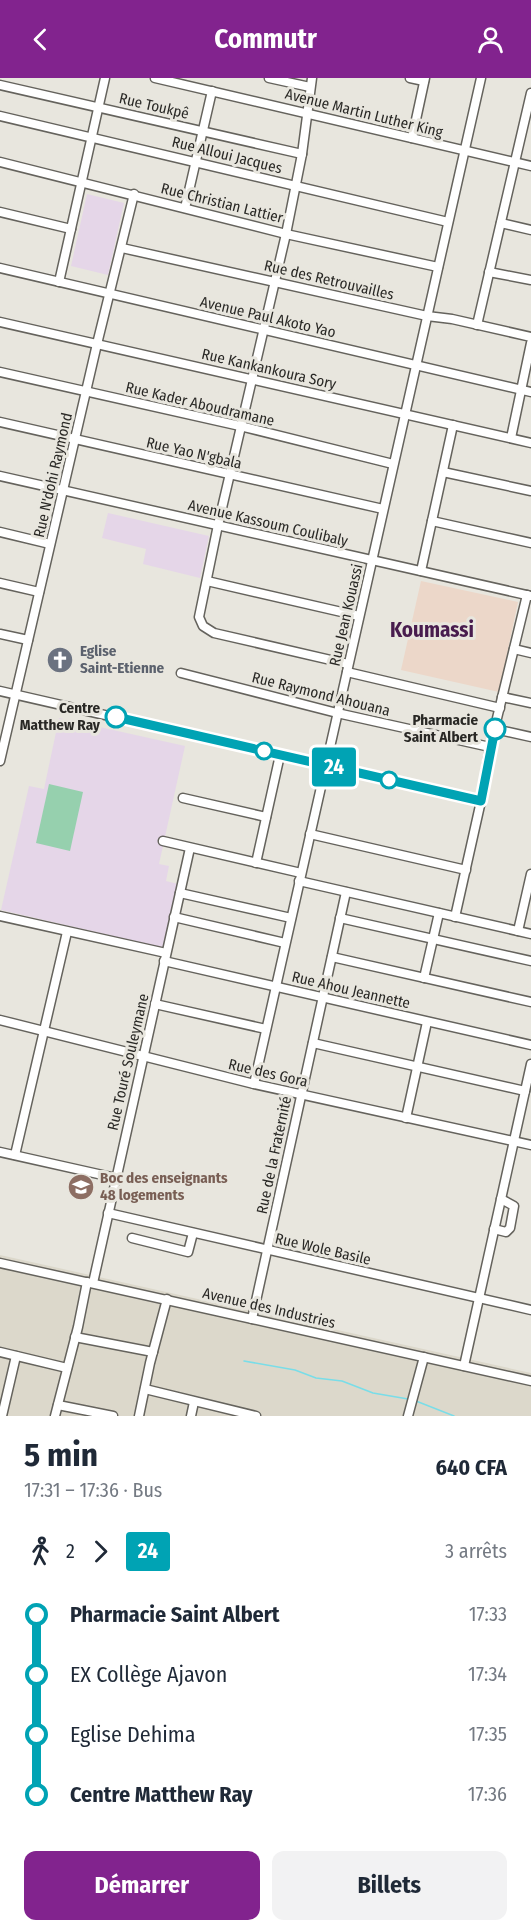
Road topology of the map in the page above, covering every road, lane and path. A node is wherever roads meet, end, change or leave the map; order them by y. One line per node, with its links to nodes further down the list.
1 (105, 78): 11 (street)
2 (155, 78): 9 (street, Avenue Martin Luther King)
3 (269, 78): 7 (street)
4 (410, 78): 6 (street)
5 (481, 78): 17 (street, Rue Jean Kouassi)
6 (425, 80): 16 (street)
7 (311, 83): 12 (street)
8 (0, 85): 11 (street, Rue Toukpê)
9 (212, 91): 12 (street, Avenue Martin Luther King); 14 (street)
10 (530, 98): 21 (street)
11 (98, 107): 14 (street, Rue Toukpê); 15 (street)
12 (306, 112): 16 (street, Avenue Martin Luther King); 18 (street)
13 (0, 116): 15 (street, Rue Alloui Jacques)
14 (203, 131): 18 (street, Rue Toukpê); 20 (street)
15 (91, 137): 20 (street, Rue Alloui Jacques); 23 (street)
16 (412, 138): 17 (street, Avenue Martin Luther King)
17 (465, 151): 21 (street, Avenue Martin Luther King); 28 (street, Rue Jean Kouassi)
18 (302, 154): 24 (street)
19 (0, 162): 23 (street, Rue Christian Lattier)
20 (196, 162): 24 (street, Rue Alloui Jacques); 26 (street)
21 (516, 162): 22 (street, Avenue Martin Luther King); 29 (street)
22 (531, 166)
23 (82, 181): 25 (street, Rue Christian Lattier); 30 (street)
24 (295, 186): 28 (street, Rue Alloui Jacques); 32 (street)
25 (134, 194): 26 (street, Rue Christian Lattier); 33 (street, Rue N'dohi Raymond)
26 (185, 208): 32 (street, Rue Christian Lattier)
27 (0, 212): 30 (street)
28 (448, 222): 34 (street, Rue Jean Kouassi)
29 (501, 223): 31 (street); 36 (street)
30 (71, 230): 39 (street)
31 (531, 230)
32 (286, 234): 34 (street, Rue Christian Lattier); 38 (street)
33 (122, 248): 38 (street, Rue des Retrouvailles); 40 (street, Rue N'dohi Raymond)
34 (438, 267): 41 (street, Rue Jean Kouassi)
35 (0, 268): 39 (street, Avenue Paul Akoto Yao)
36 (489, 272): 37 (street); 43 (street)
37 (531, 280)
38 (274, 281): 41 (street, Rue des Retrouvailles); 44 (street)
39 (59, 282): 40 (street, Avenue Paul Akoto Yao)
40 (110, 294): 44 (street, Avenue Paul Akoto Yao); 47 (street, Rue N'dohi Raymond)
41 (427, 316): 43 (street, Rue des Retrouvailles); 48 (street, Rue Jean Kouassi)
42 (0, 322): 47 (street, Rue Kankankoura Sory)
43 (477, 325): 45 (street, Rue des Retrouvailles)
44 (263, 330): 48 (street, Avenue Paul Akoto Yao); 50 (street)
45 (531, 337)
46 (531, 343): 51 (street)
47 (97, 344): 50 (street, Rue Kankankoura Sory); 52 (street, Rue N'dohi Raymond)
48 (416, 364): 51 (street, Avenue Paul Akoto Yao); 53 (street, Rue Jean Kouassi)
49 (0, 372): 52 (street, Rue Kader Aboudramane)
50 (252, 379): 53 (street, Rue Kankankoura Sory); 56 (street)
51 (526, 391): 57 (street)
52 (86, 392): 56 (street, Rue Kader Aboudramane); 58 (street, Rue N'dohi Raymond)
53 (405, 414): 55 (street, Rue Kankankoura Sory); 60 (street, Rue Jean Kouassi)
54 (0, 422): 58 (street, Rue Yao N'gbala)
55 (453, 425): 57 (street, Rue Kankankoura Sory); 61 (street)
56 (240, 426): 60 (street, Rue Kader Aboudramane); 62 (street)
57 (511, 438): 59 (street, Rue Kankankoura Sory)
58 (75, 439): 62 (street, Rue Yao N'gbala); 64 (street, Rue N'dohi Raymond)
59 (531, 443)
60 (393, 464): 66 (street, Rue Jean Kouassi)
61 (443, 472): 65 (street); 67 (street)
62 (229, 475): 66 (street, Rue Yao N'gbala); 68 (street)
63 (0, 476): 64 (street, Avenue Kassoum Coulibaly)
64 (63, 490): 68 (street, Avenue Kassoum Coulibaly); 71 (street, Rue N'dohi Raymond)
65 (531, 491)
66 (383, 509): 72 (street, Rue Jean Kouassi)
67 (432, 521): 70 (street); 73 (street)
68 (218, 525): 72 (street, Avenue Kassoum Coulibaly); 74 (street)
69 (0, 532): 71 (street)
70 (531, 543)
71 (51, 544): 76 (street, Rue N'dohi Raymond)
72 (372, 560): 73 (street, Avenue Kassoum Coulibaly); 78 (street, Rue Jean Kouassi)
73 (421, 571): 77 (street, Avenue Kassoum Coulibaly)
74 (207, 581): 78 (street); 83 (street)
75 (0, 583): 76 (street)
76 (39, 592): 80 (street, Rue N'dohi Raymond)
77 (529, 595): 81 (street)
78 (359, 616): 83 (street, Rue Jean Kouassi)
79 (0, 634): 80 (street)
80 (28, 640): 86 (street, Rue N'dohi Raymond)
81 (514, 649): 82 (street); 87 (street)
82 (531, 653)
83 (347, 668): 89 (street); 90 (street, Rue Jean Kouassi)
84 (181, 674): 90 (street, Rue Raymond Ahouana)
85 (0, 691): 86 (street)
86 (15, 694): 94 (street); 95 (street, Rue N'dohi Raymond)
87 (502, 697): 88 (street); 89 (street)
88 (531, 703)
89 (500, 708): 91 (street)
90 (337, 713): 93 (street, Rue Raymond Ahouana); 96 (street, Rue Jean Kouassi)
91 (495, 729): 92 (street); 93 (street)
92 (531, 737)
93 (490, 747): 98 (street)
94 (280, 755): 96 (street); 99 (street)
95 (0, 761)
96 (326, 765): 98 (street); 100 (street, Rue Jean Kouassi)
97 (183, 798): 99 (street)
98 (481, 801): 104 (street)
99 (266, 817): 103 (street)
100 (310, 834): 104 (street); 106 (street, Rue Jean Kouassi)
101 (163, 841): 102 (street)
102 (190, 848): 103 (street); 108 (street, Rue Touré Souleymane)
103 (256, 863): 106 (street)
104 (466, 870): 112 (street)
105 (531, 874): 115 (street)
106 (300, 877): 107 (street); 113 (street, Rue Jean Kouassi)
107 (346, 892): 109 (street); 114 (street, Rue de la Fraternité)
108 (180, 893): 111 (street, Rue Touré Souleymane); 113 (street)
109 (439, 913): 112 (street); 118 (street)
110 (0, 916): 116 (street, Rue Ahou Jeannette)
111 (174, 917): 119 (street); 120 (street, Rue Touré Souleymane)
112 (455, 917): 115 (street)
113 (291, 918): 119 (street, Rue Jean Kouassi)
114 (340, 918): 118 (street); 121 (street, Rue de la Fraternité)
115 (518, 931): 117 (street)
116 (66, 932): 120 (street, Rue Ahou Jeannette); 131 (street)
117 (531, 934)
118 (433, 939): 122 (street); 123 (street)
119 (285, 943): 124 (street, Rue Jean Kouassi)
120 (165, 957): 124 (street, Rue Ahou Jeannette); 127 (street, Rue Touré Souleymane)
121 (332, 957): 123 (street); 125 (street, Rue de la Fraternité)
122 (531, 961)
123 (424, 978): 126 (street)
124 (275, 987): 125 (street, Rue Ahou Jeannette); 130 (street, Rue Jean Kouassi)
125 (322, 998): 129 (street, Rue Ahou Jeannette); 132 (street, Rue de la Fraternité)
126 (531, 1002)
127 (155, 1004): 130 (street); 134 (street, Rue Touré Souleymane)
128 (0, 1020): 131 (street, Rue des Gora)
129 (427, 1022): 133 (street, Rue Ahou Jeannette); 136 (street)
130 (266, 1029): 137 (street, Rue Jean Kouassi)
131 (44, 1031): 134 (street, Rue des Gora); 144 (street)
132 (313, 1043): 136 (street); 139 (street, Rue de la Fraternité)
133 (531, 1045)
134 (143, 1055): 137 (street, Rue des Gora); 145 (street, Rue Touré Souleymane)
135 (531, 1064): 138 (street)
136 (417, 1067): 138 (street); 140 (street)
137 (254, 1084): 139 (street, Rue des Gora)
138 (525, 1091): 141 (street)
139 (301, 1094): 140 (street, Rue des Gora); 151 (street, Rue de la Fraternité)
140 (406, 1118): 141 (street, Rue des Gora)
141 (514, 1141): 142 (street, Rue des Gora); 146 (street)
142 (531, 1145)
143 (0, 1152): 144 (street)
144 (15, 1155): 145 (street)
145 (116, 1178): 147 (street, Rue Touré Souleymane)
146 (501, 1199): 148 (street); 148 (street)
147 (108, 1213): 149 (street, Rue Wole Basile); 153 (street, Rue Touré Souleymane)
148 (494, 1229): 155 (street)
149 (193, 1233): 150 (street); 151 (street, Rue Wole Basile)
150 (132, 1238)
151 (267, 1250): 155 (street, Rue Wole Basile); 157 (street, Rue de la Fraternité)
152 (0, 1263): 153 (street, Avenue des Industries)
153 (90, 1283): 154 (street, Avenue des Industries); 158 (street, Rue Touré Souleymane)
154 (167, 1299): 157 (street, Avenue des Industries); 160 (street)
155 (479, 1299): 156 (street, Rue Wole Basile); 163 (street)
156 (531, 1310)
157 (252, 1318): 162 (street, Avenue des Industries)
158 (75, 1337): 160 (street); 164 (street, Rue Touré Souleymane)
159 (0, 1352): 161 (street)
160 (153, 1353): 166 (street)
161 (16, 1356): 164 (street); 170 (street)
162 (424, 1357): 163 (street, Avenue des Industries); 176 (street)
163 (464, 1366): 165 (street, Avenue des Industries)
164 (67, 1368): 168 (street, Rue Touré Souleymane)
165 (531, 1381)
166 (145, 1389): 167 (street); 173 (street)
167 (194, 1402): 169 (street); 174 (street)
168 (58, 1405): 171 (street, Rue Touré Souleymane); 172 (street)
169 (243, 1415): 175 (street)
170 (2, 1416)
171 (55, 1416)
172 (113, 1416)
173 (139, 1416)
174 (191, 1416)
175 (256, 1416)
176 (408, 1416)

